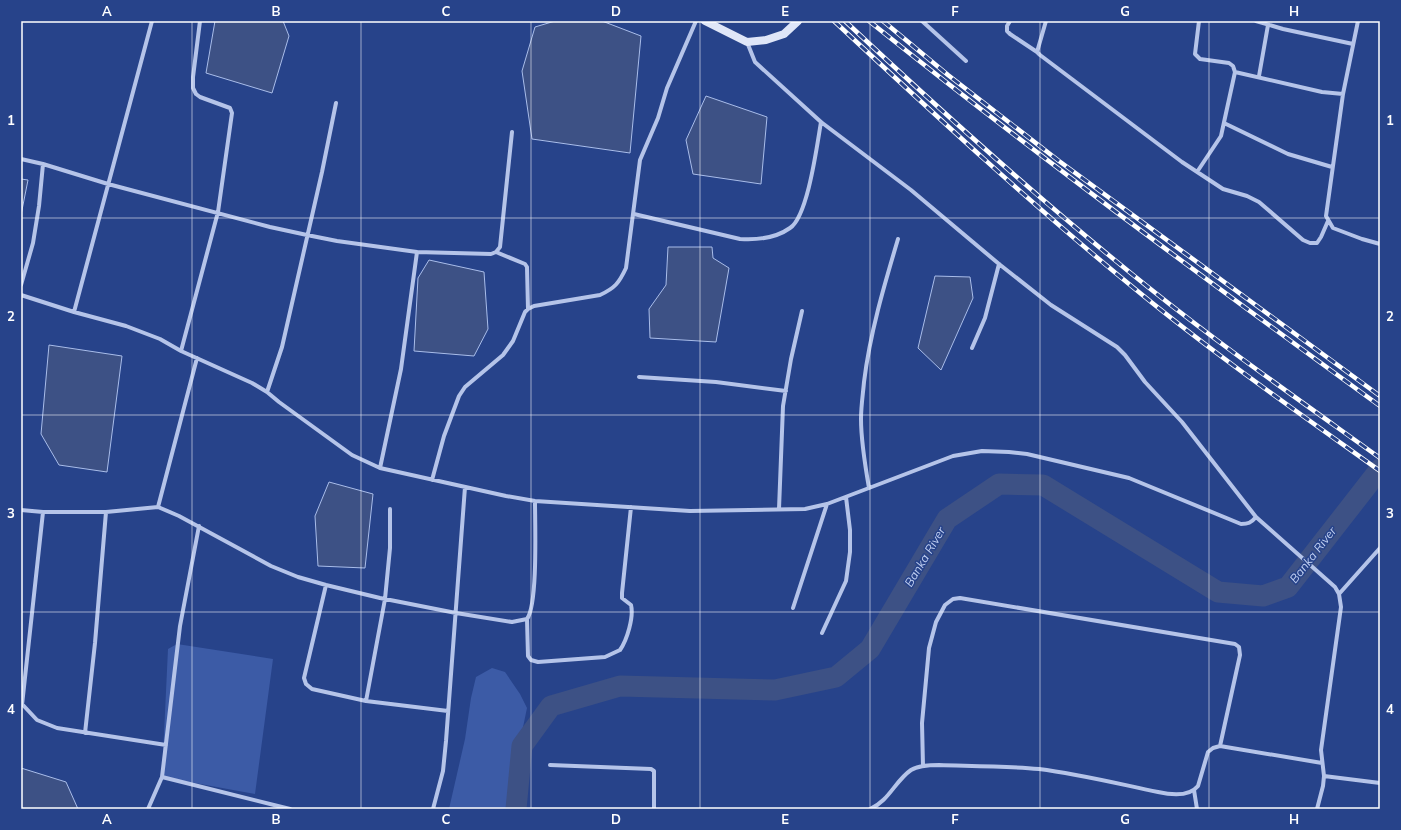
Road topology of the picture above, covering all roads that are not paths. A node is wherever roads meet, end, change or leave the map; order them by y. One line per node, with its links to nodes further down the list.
1 (152, 21): 28 (street)
2 (200, 21): 29 (street)
3 (696, 21): 30 (street)
4 (706, 21): 13 (street)
5 (798, 21): 13 (street)
6 (922, 21): 16 (street)
7 (1010, 21): 15 (street)
8 (1046, 21): 15 (street)
9 (1199, 21): 17 (street)
10 (1256, 21): 12 (street)
11 (1358, 21): 14 (street)
12 (1268, 25): 14 (street); 18 (street)
13 (747, 42): 21 (street)
14 (1353, 44): 19 (street)
15 (1037, 52): 27 (street)
16 (966, 60)
17 (1235, 72): 18 (street); 22 (street)
18 (1259, 76): 19 (street)
19 (1343, 94): 26 (street)
20 (336, 103): 32 (street)
21 (821, 122): 30 (street); 37 (street)
22 (1224, 123): 26 (street); 27 (street)
23 (512, 132): 36 (street)
24 (21, 159): 25 (street)
25 (43, 164): 28 (street); 38 (street)
26 (1332, 167): 31 (street)
27 (1197, 172): 31 (street)
28 (108, 184): 29 (street); 42 (street)
29 (218, 212): 32 (street); 44 (street)
30 (634, 214): 40 (street)
31 (1328, 221): 34 (street)
32 (308, 235): 35 (street); 48 (street)
33 (898, 239): 52 (street)
34 (1380, 244)
35 (417, 252): 36 (street); 49 (street)
36 (496, 252): 40 (street)
37 (999, 264): 43 (street); 63 (street)
38 (21, 285)
39 (21, 295): 42 (street)
40 (528, 309): 50 (street)
41 (802, 311): 47 (street)
42 (74, 312): 44 (street)
43 (972, 348)
44 (181, 350): 45 (street)
45 (197, 358): 48 (street); 56 (street)
46 (639, 377): 47 (street)
47 (786, 391): 59 (street)
48 (267, 392): 49 (street)
49 (380, 468): 50 (street)
50 (432, 480): 51 (street)
51 (465, 487): 54 (street); 70 (street)
52 (869, 488): 53 (street); 63 (street)
53 (846, 497): 55 (street); 72 (street)
54 (535, 501): 57 (street); 71 (street)
55 (827, 504): 59 (street); 69 (street)
56 (158, 507): 62 (street); 64 (street)
57 (630, 507): 59 (street); 71 (street)
58 (390, 509): 68 (street)
59 (779, 509)
60 (21, 510): 61 (street)
61 (43, 512): 62 (street); 74 (street)
62 (106, 512): 76 (street)
63 (1256, 517): 67 (street)
64 (199, 526): 66 (street); 77 (street)
65 (1380, 548): 67 (street)
66 (326, 585): 68 (street); 73 (street)
67 (1339, 594): 79 (street)
68 (385, 599): 70 (street); 73 (street)
69 (793, 608)
70 (456, 613): 71 (street); 75 (street)
71 (526, 619)
72 (822, 633)
73 (366, 701): 75 (street)
74 (22, 704): 76 (street)
75 (448, 711): 88 (street)
76 (85, 733): 77 (street)
77 (166, 745): 83 (street)
78 (1220, 746): 79 (street); 81 (street); 85 (street)
79 (1322, 763): 82 (street)
80 (550, 764): 89 (street)
81 (923, 766): 85 (street); 90 (street)
82 (1324, 776): 84 (street); 92 (street)
83 (162, 778): 86 (street); 87 (street)
84 (1380, 783)
85 (1194, 790): 91 (street)
86 (148, 809)
87 (290, 809)
88 (433, 809)
89 (654, 809)
90 (870, 809)
91 (1197, 809)
92 (1317, 809)

